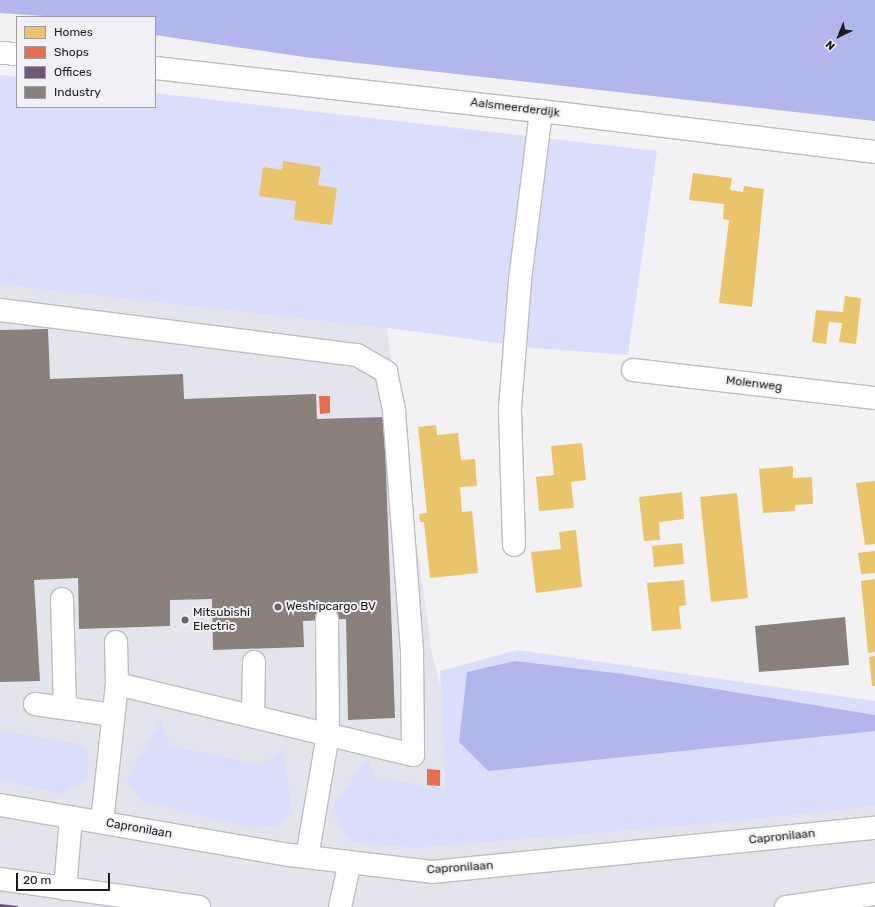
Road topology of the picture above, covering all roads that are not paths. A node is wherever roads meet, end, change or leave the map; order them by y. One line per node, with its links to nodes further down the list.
1 (0, 53): 2 (street)
2 (16, 54)
3 (156, 68): 4 (street, Aalsmeerderdijk)
4 (541, 111): 5 (street, Aalsmeerderdijk); 9 (street)
5 (875, 152)
6 (0, 310): 19 (street)
7 (633, 370): 8 (street, Molenweg)
8 (875, 398)
9 (514, 545)
10 (62, 599): 16 (street)
11 (327, 619): 19 (street)
12 (116, 642): 14 (street)
13 (254, 662): 18 (street)
14 (117, 684): 17 (street); 18 (street)
15 (35, 704): 16 (street)
16 (65, 708): 17 (street)
17 (113, 715): 22 (street)
18 (253, 716): 19 (street)
19 (328, 734): 24 (street)
20 (0, 805): 21 (street, Capronilaan)
21 (71, 817): 22 (street, Capronilaan); 27 (street)
22 (102, 822): 24 (street, Capronilaan)
23 (875, 828): 25 (street, Capronilaan)
24 (307, 857): 25 (street, Capronilaan)
25 (350, 862): 30 (street)
26 (0, 880): 27 (street)
27 (65, 889): 29 (street)
28 (875, 894): 31 (street)
29 (199, 907)
30 (340, 907)
31 (786, 907)

